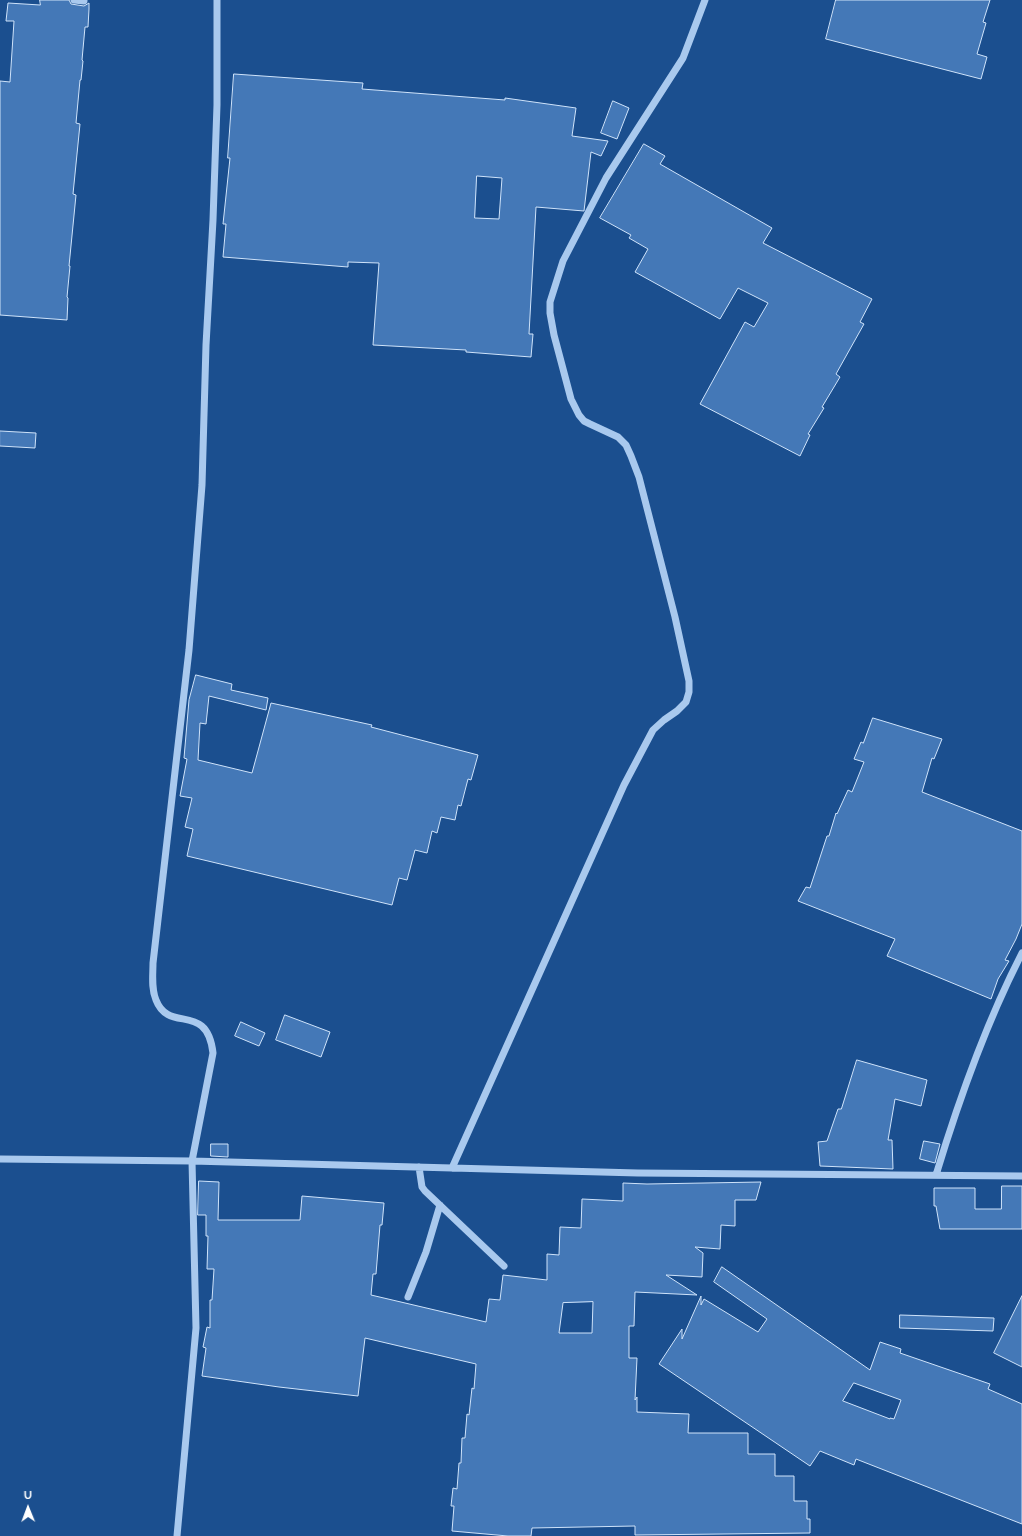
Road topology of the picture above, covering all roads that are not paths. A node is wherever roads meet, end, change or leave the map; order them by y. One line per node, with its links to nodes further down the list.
1 (74, 0): 2 (street)
2 (84, 0)
3 (217, 0): 7 (street)
4 (705, 0): 9 (street)
5 (1022, 952): 10 (street)
6 (0, 1159): 7 (street)
7 (192, 1161): 8 (street); 15 (street)
8 (419, 1167): 9 (street); 12 (street)
9 (452, 1168): 10 (street)
10 (936, 1175): 11 (street)
11 (1022, 1176)
12 (440, 1205): 13 (street); 14 (street)
13 (504, 1266)
14 (408, 1297)
15 (177, 1536)

